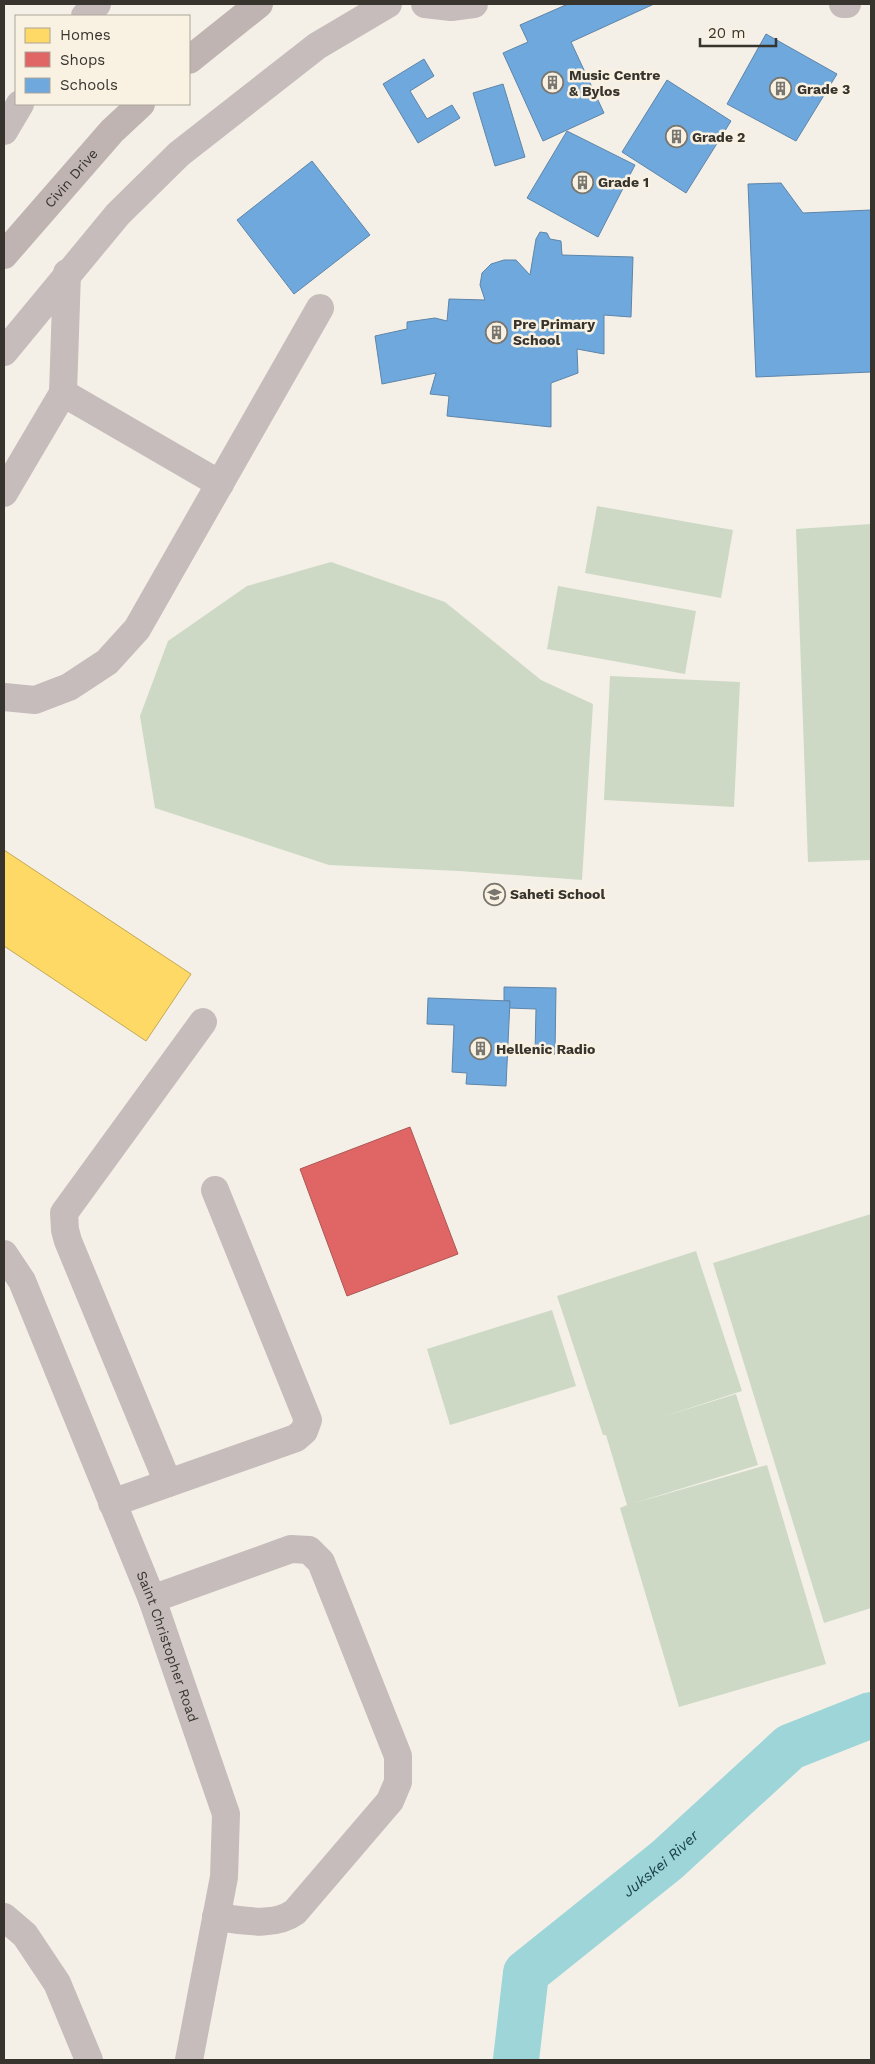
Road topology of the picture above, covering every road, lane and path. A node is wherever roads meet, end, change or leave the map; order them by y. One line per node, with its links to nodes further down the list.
1 (97, 4): 8 (street)
2 (259, 4): 9 (main road)
3 (388, 4): 14 (street)
4 (425, 4): 5 (street)
5 (474, 4)
6 (843, 4): 7 (street)
7 (847, 4)
8 (86, 15)
9 (190, 59)
10 (19, 105): 12 (street)
11 (140, 105): 13 (main road, Civin Drive)
12 (4, 131)
13 (4, 255)
14 (67, 273): 16 (street); 17 (street)
15 (320, 308): 18 (street)
16 (4, 352)
17 (63, 393): 18 (street); 19 (street)
18 (220, 484): 20 (street)
19 (4, 493)
20 (4, 697)
21 (203, 1022): 24 (street)
22 (215, 1190): 24 (street)
23 (4, 1254): 25 (street, Saint Christopher Road)
24 (168, 1483): 25 (street)
25 (112, 1504): 26 (street, Saint Christopher Road)
26 (152, 1599): 28 (street, Saint Christopher Road); 28 (street)
27 (4, 1917): 29 (street)
28 (216, 1917): 30 (street, Saint Christopher Road)
29 (89, 2060)
30 (189, 2060)

